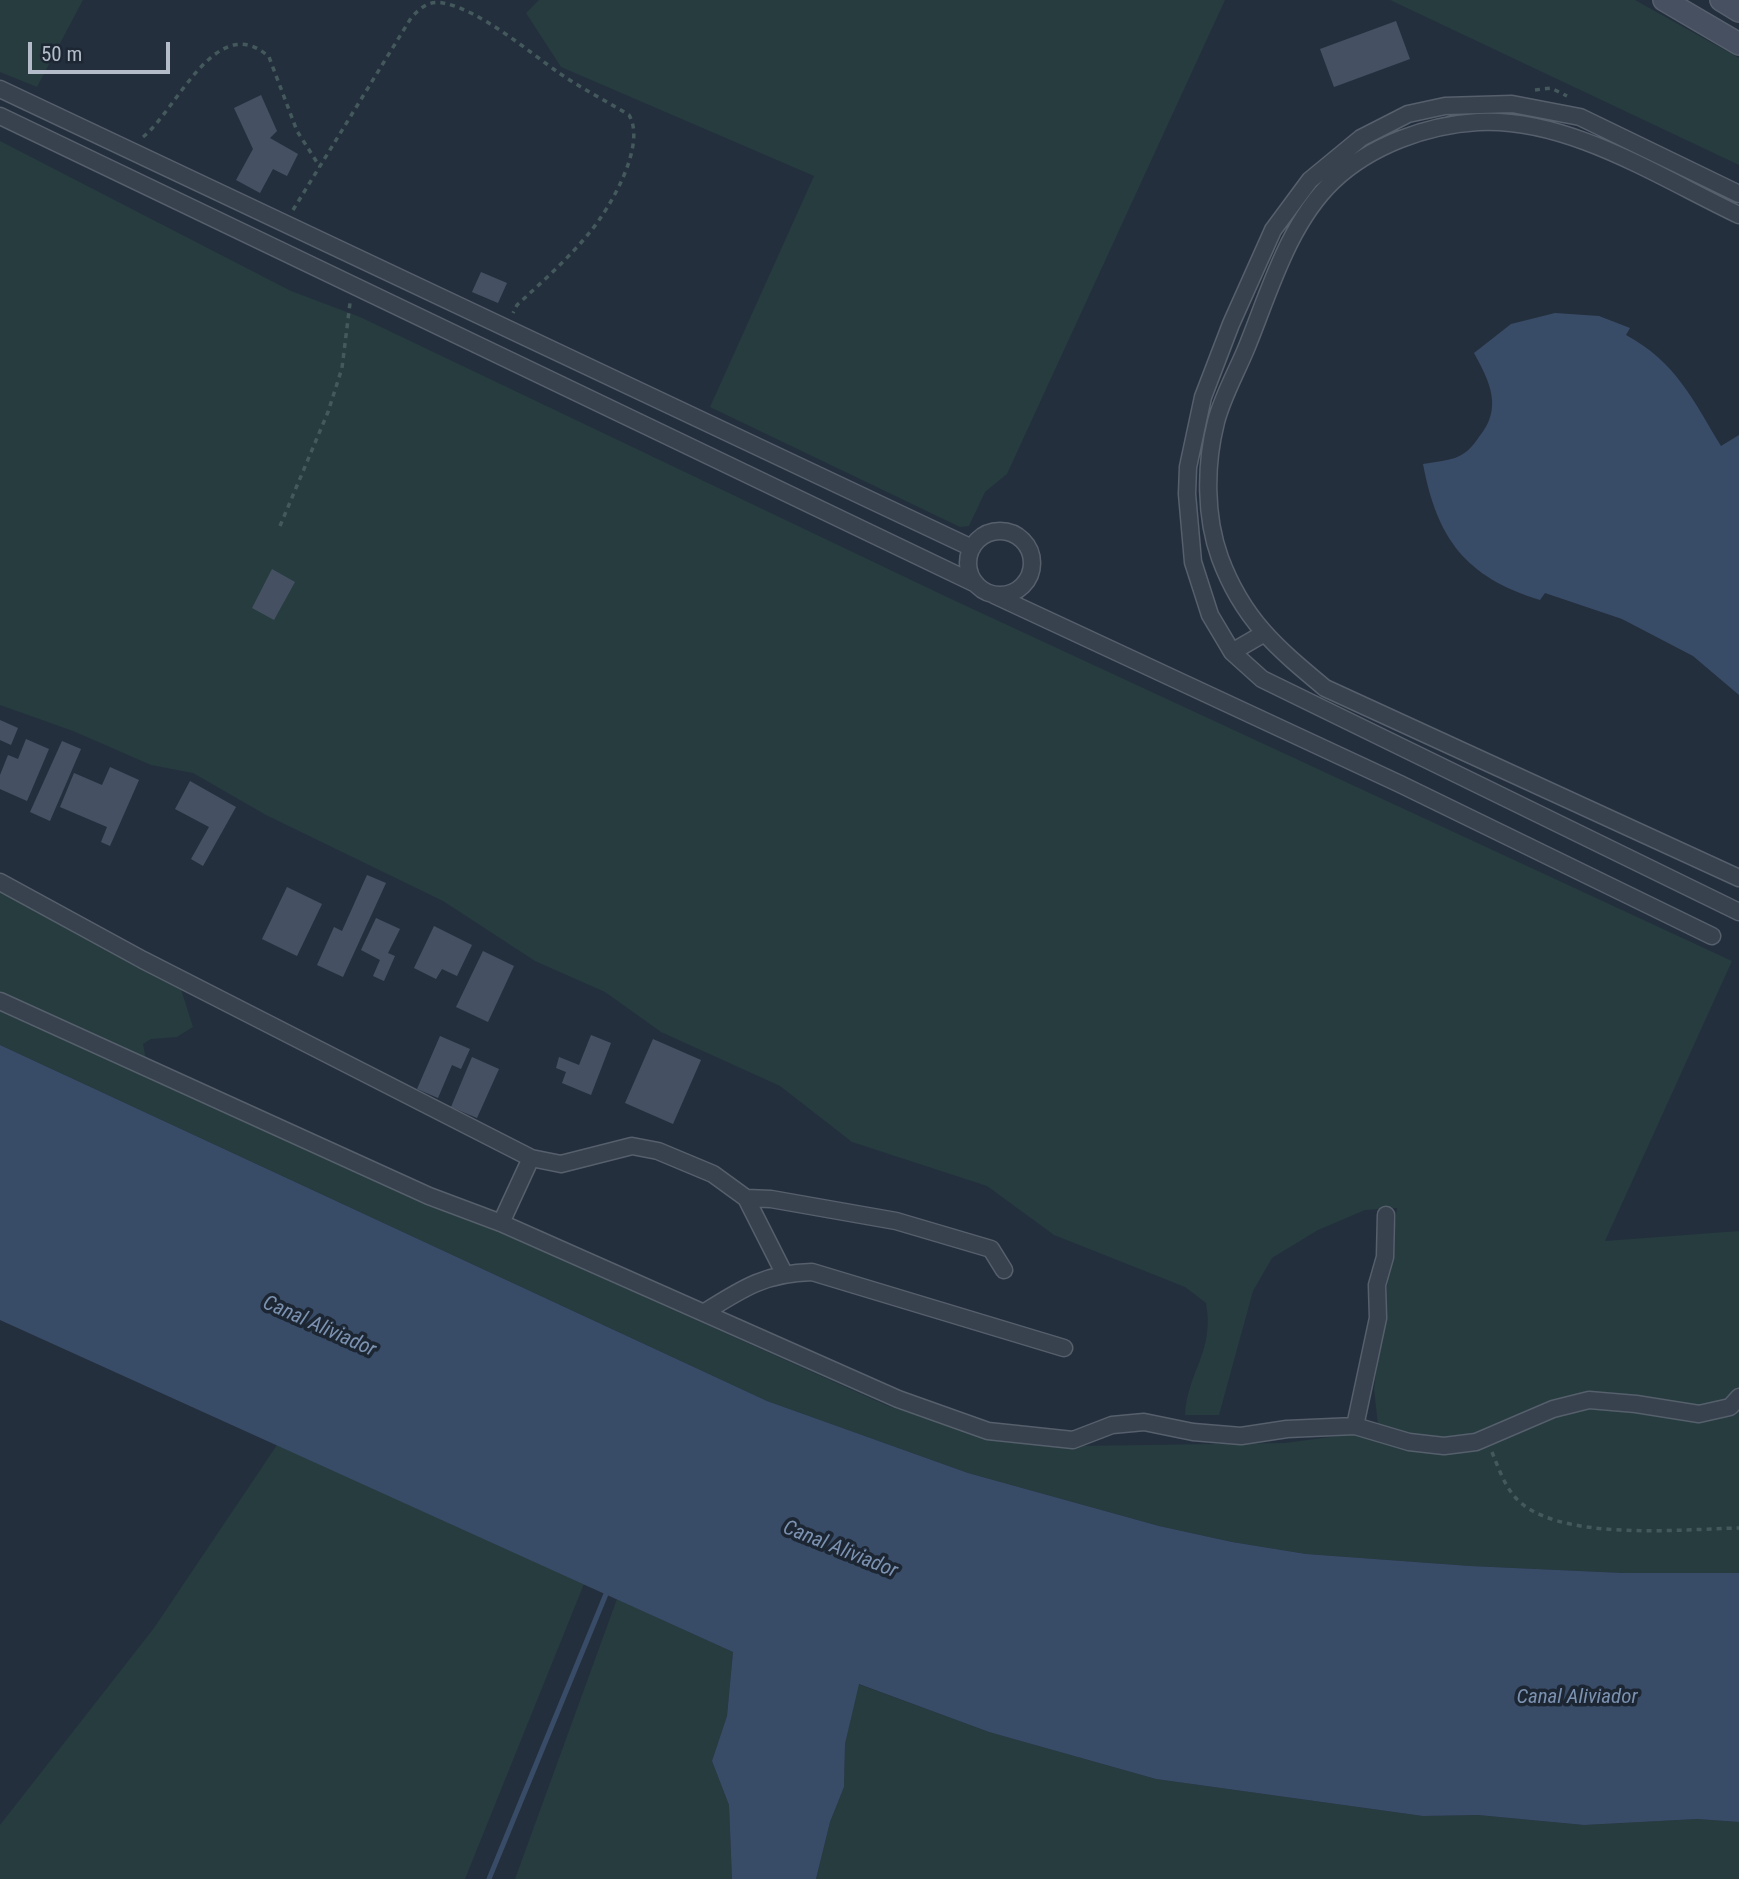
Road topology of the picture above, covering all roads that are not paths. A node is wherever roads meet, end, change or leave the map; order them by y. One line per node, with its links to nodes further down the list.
1 (1664, 0): 4 (main road)
2 (1720, 0): 3 (main road)
3 (1739, 11)
4 (1739, 44)
5 (0, 89): 7 (street)
6 (0, 116): 8 (street)
7 (128, 150): 8 (street); 11 (street)
8 (118, 173): 12 (street)
9 (1739, 194): 16 (street)
10 (1739, 215): 14 (street)
11 (506, 328): 12 (street); 13 (street)
12 (494, 353): 15 (street)
13 (972, 548): 15 (street); 17 (street)
14 (1229, 577): 16 (street); 18 (street)
15 (976, 584): 17 (street)
16 (1200, 585): 19 (street)
17 (994, 595): 23 (street)
18 (1263, 634): 19 (street); 20 (street)
19 (1232, 652): 22 (street)
20 (1739, 877)
21 (0, 882): 25 (street)
22 (1739, 912)
23 (1712, 936)
24 (0, 1000): 28 (street)
25 (530, 1158): 26 (street); 28 (street)
26 (747, 1198): 29 (street); 30 (street)
27 (1386, 1215): 34 (street)
28 (501, 1223): 31 (street)
29 (1004, 1270)
30 (784, 1273): 31 (street); 32 (street)
31 (705, 1312): 34 (street)
32 (1064, 1348)
33 (1739, 1397): 34 (street)
34 (1355, 1426)

